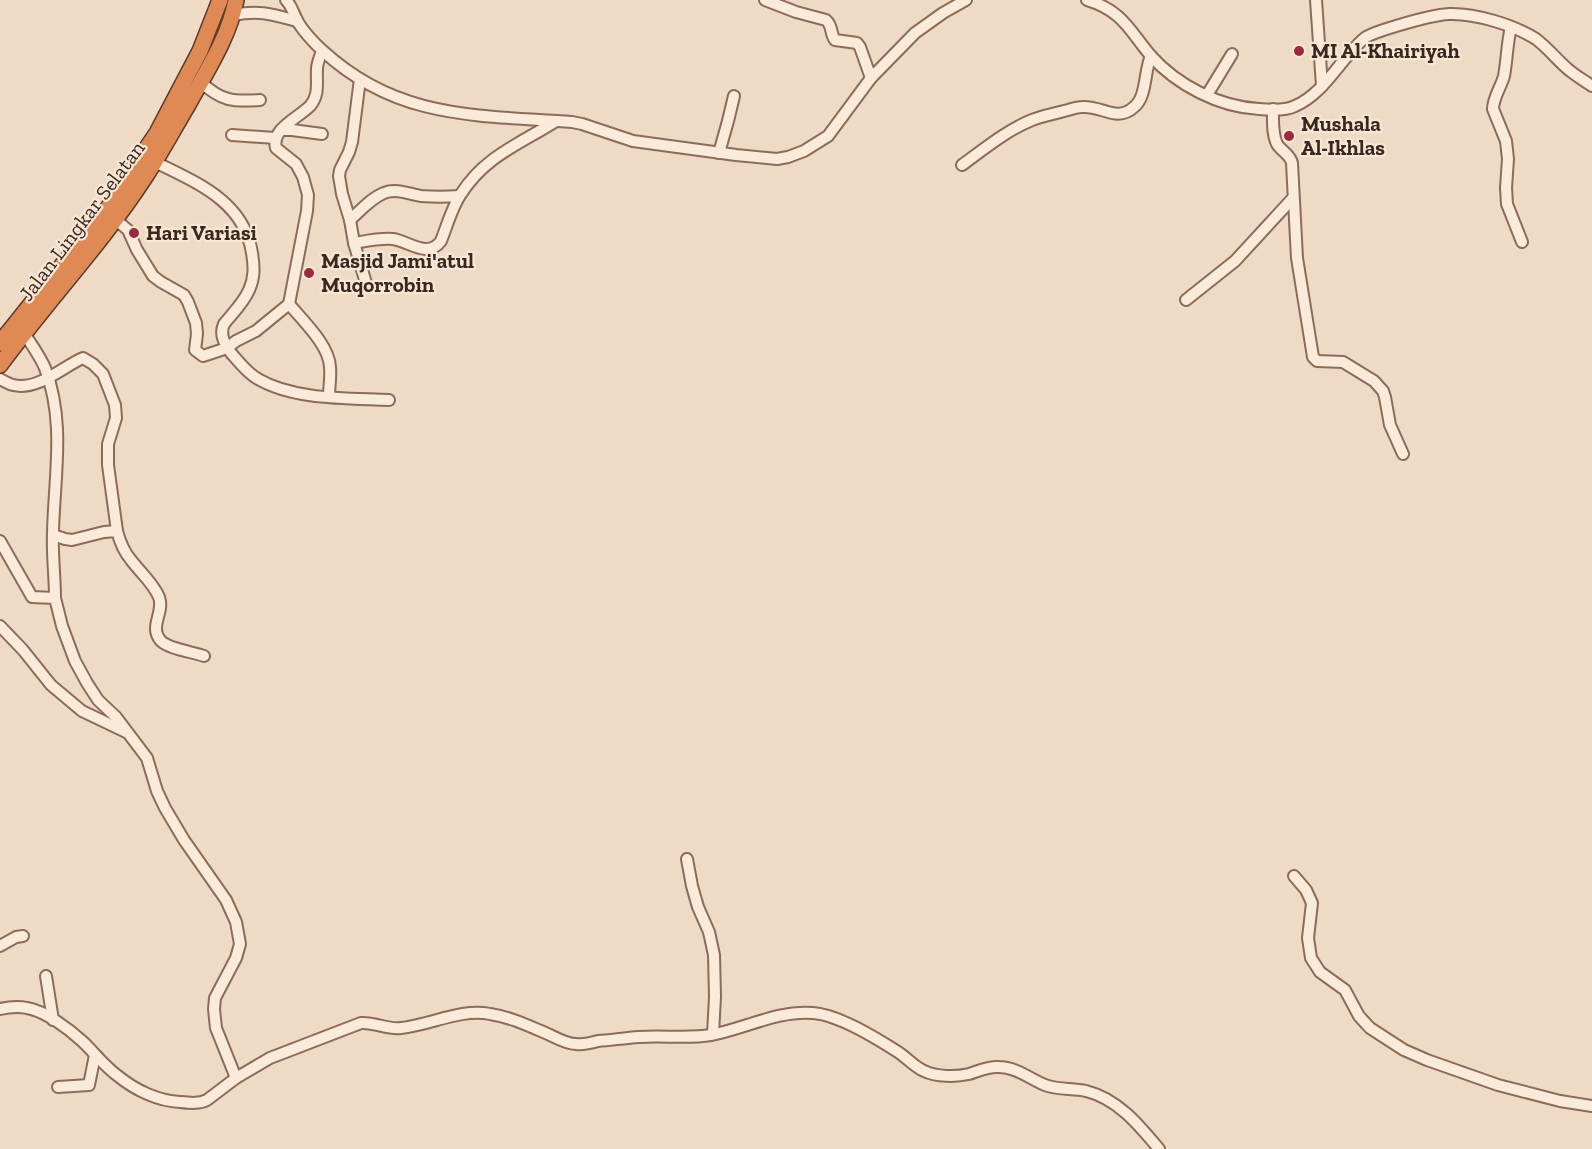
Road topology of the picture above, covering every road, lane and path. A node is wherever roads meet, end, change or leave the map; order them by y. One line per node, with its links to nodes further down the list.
1 (286, 0): 8 (street)
2 (765, 0): 13 (street)
3 (966, 0): 13 (street)
4 (1088, 0): 12 (street)
5 (1316, 0): 17 (street)
6 (217, 2): 29 (highway, Jalan Lingkar Selatan)
7 (234, 8): 8 (street); 15 (highway, Jalan Lingkar Selatan)
8 (297, 21): 10 (street)
9 (1511, 27): 16 (street); 17 (street); 34 (street)
10 (322, 51): 14 (street); 23 (street)
11 (1232, 54): 19 (street)
12 (1151, 56): 19 (street); 28 (street)
13 (871, 78): 26 (street)
14 (360, 79): 22 (street); 33 (street)
15 (201, 82): 20 (street); 27 (highway, Jalan Lingkar Selatan)
16 (1592, 86)
17 (1322, 87): 21 (street)
18 (734, 96): 26 (street)
19 (1208, 96): 21 (street)
20 (260, 100)
21 (1273, 109): 31 (street)
22 (556, 120): 26 (street); 30 (street)
23 (278, 134): 24 (street); 25 (street); 40 (street)
24 (322, 134)
25 (232, 135)
26 (719, 153)
27 (155, 162): 29 (highway, Jalan Lingkar Selatan); 43 (street)
28 (962, 165)
29 (139, 174): 32 (highway, Jalan Lingkar Selatan); 36 (highway, Jalan Lingkar Selatan)
30 (459, 196): 33 (street); 35 (street)
31 (1293, 198): 39 (street); 49 (street)
32 (115, 219): 36 (highway, Jalan Lingkar Selatan); 43 (street)
33 (350, 220): 35 (street)
34 (1522, 242)
35 (354, 243): 38 (street)
36 (77, 256): 37 (highway, Jalan Lingkar Selatan)
37 (65, 272): 41 (highway, Jalan Lingkar Selatan); 42 (highway, Jalan Lingkar Selatan)
38 (366, 283)
39 (1186, 300)
40 (289, 304): 43 (street); 47 (street)
41 (24, 333): 44 (highway, Jalan Lingkar Selatan); 45 (street)
42 (0, 343)
43 (227, 348): 47 (street)
44 (0, 365)
45 (48, 378): 46 (street); 50 (street); 51 (street)
46 (0, 379)
47 (329, 396): 48 (street)
48 (388, 400)
49 (1403, 454)
50 (117, 531): 51 (street); 55 (street)
51 (53, 535): 53 (street)
52 (0, 541): 53 (street)
53 (55, 598): 56 (street)
54 (0, 626): 56 (street)
55 (204, 656)
56 (127, 732): 66 (street)
57 (687, 859): 64 (street)
58 (1294, 876): 68 (street)
59 (23, 936): 60 (street)
60 (0, 946)
61 (46, 976): 63 (street)
62 (0, 1009): 63 (street)
63 (53, 1020): 65 (street)
64 (713, 1034): 66 (street); 69 (street)
65 (95, 1055): 66 (street); 67 (street)
66 (236, 1078)
67 (58, 1087)
68 (1592, 1106)
69 (1159, 1149)

